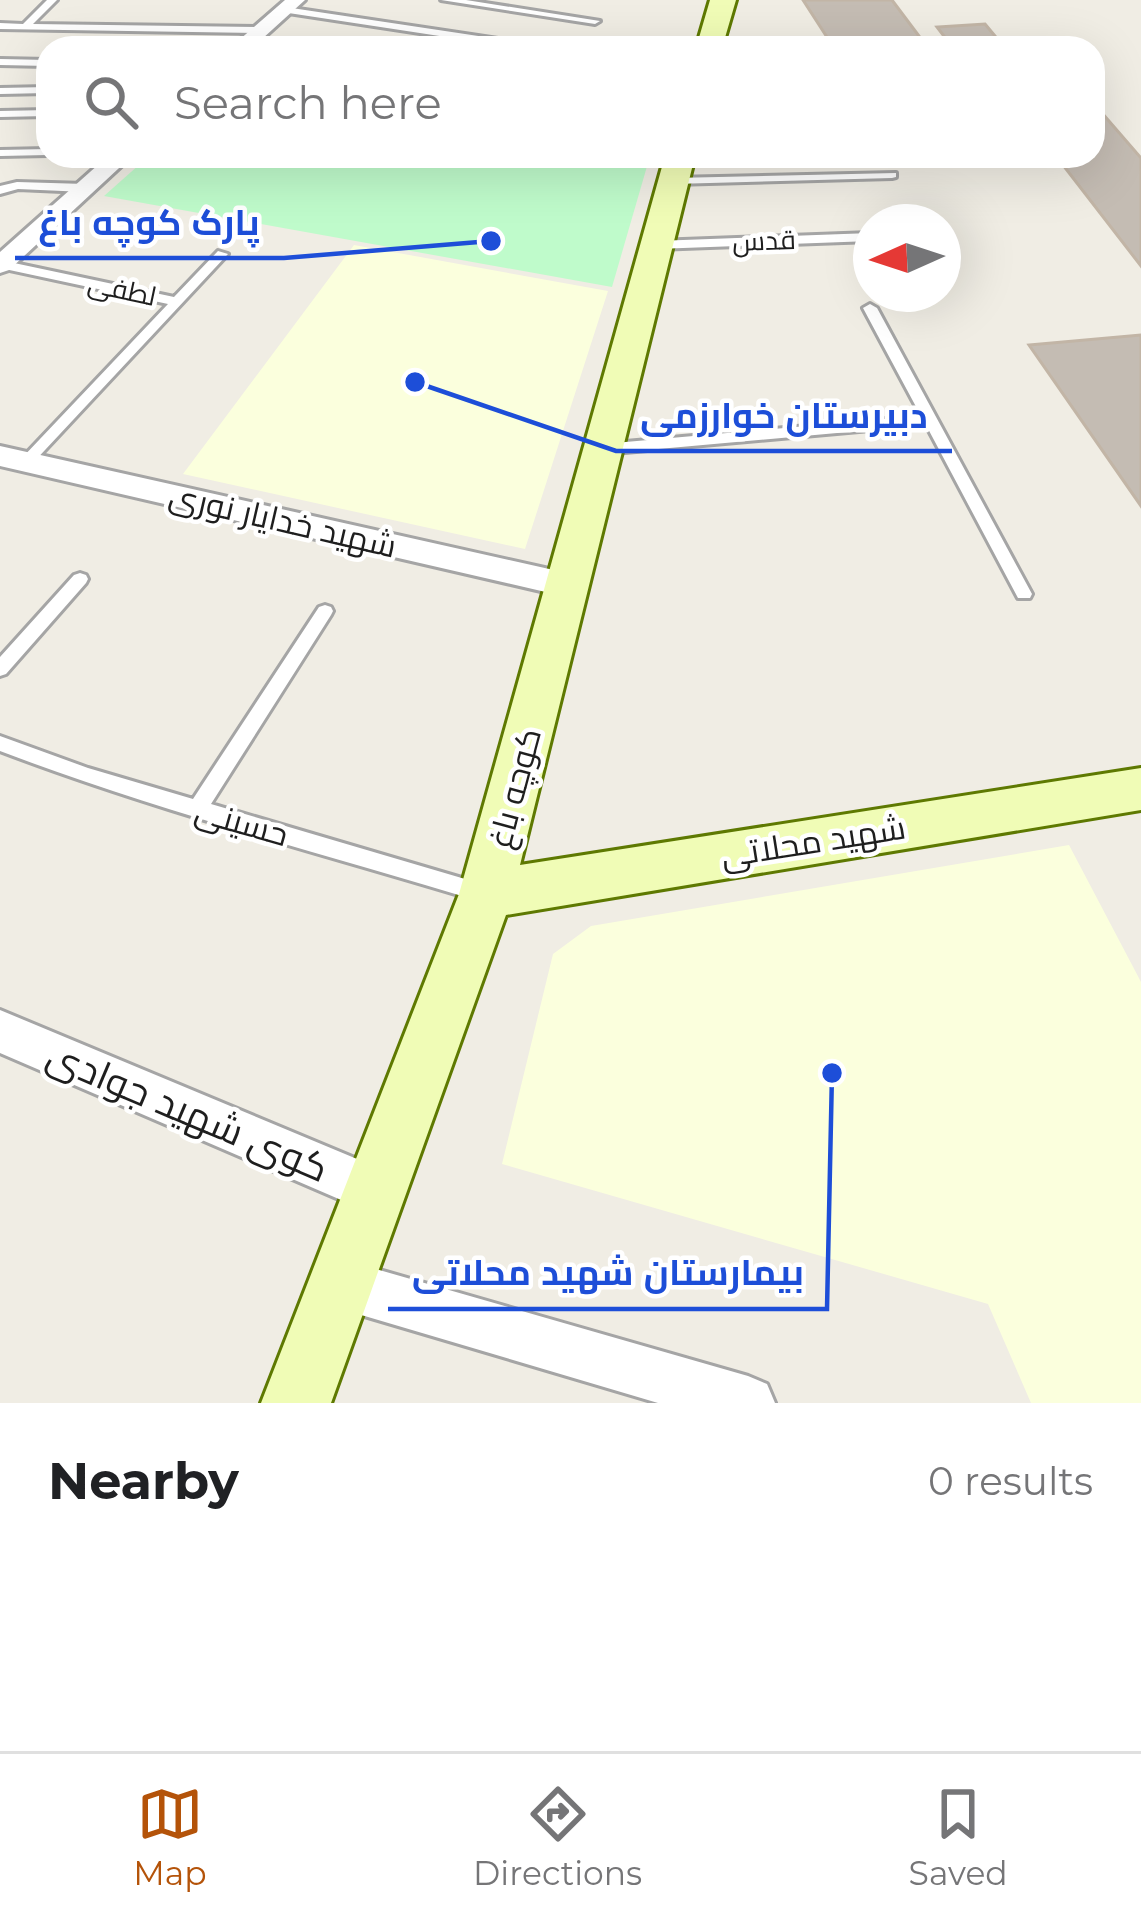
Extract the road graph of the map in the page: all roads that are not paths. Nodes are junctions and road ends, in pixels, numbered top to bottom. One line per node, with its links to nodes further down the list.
1 (52, 0): 7 (lane)
2 (446, 0): 5 (lane)
3 (723, 0): 11 (main road)
4 (291, 5): 9 (street); 10 (lane)
5 (595, 21)
6 (0, 26): 7 (lane)
7 (26, 27): 8 (lane)
8 (180, 36)
9 (254, 36)
10 (469, 36)
11 (713, 36)
12 (0, 62): 13 (lane)
13 (36, 63)
14 (36, 90): 15 (lane)
15 (0, 91)
16 (0, 113): 17 (lane)
17 (36, 113)
18 (36, 152): 19 (lane)
19 (0, 153)
20 (108, 168): 23 (street)
21 (676, 169): 22 (lane); 26 (main road, کوچه باغ)
22 (892, 175)
23 (86, 188): 24 (lane); 28 (street)
24 (0, 190)
25 (853, 238): 26 (lane, قدس)
26 (656, 245): 32 (main road, کوچه باغ)
27 (222, 254): 29 (lane)
28 (0, 264): 29 (lane, لطفی)
29 (173, 301): 33 (lane)
30 (872, 312): 31 (lane)
31 (927, 420): 32 (lane); 36 (lane)
32 (603, 449): 35 (main road, کوچه باغ)
33 (13, 459): 35 (street, شهید خدایار نوری)
34 (80, 579): 38 (lane)
35 (567, 585): 42 (main road, کوچه باغ)
36 (1024, 594)
37 (326, 611): 41 (lane)
38 (0, 669)
39 (0, 743): 41 (lane, حسینی)
40 (1141, 789): 42 (main road, شهید محلاتی)
41 (197, 809): 42 (lane, حسینی)
42 (486, 894): 44 (main road, کوچه باغ)
43 (0, 1031): 44 (street, کوی شهید جوادی)
44 (376, 1191): 45 (main road, کوچه باغ)
45 (341, 1283): 46 (main road, کوچه باغ); 47 (street)
46 (296, 1403)
47 (748, 1403)

